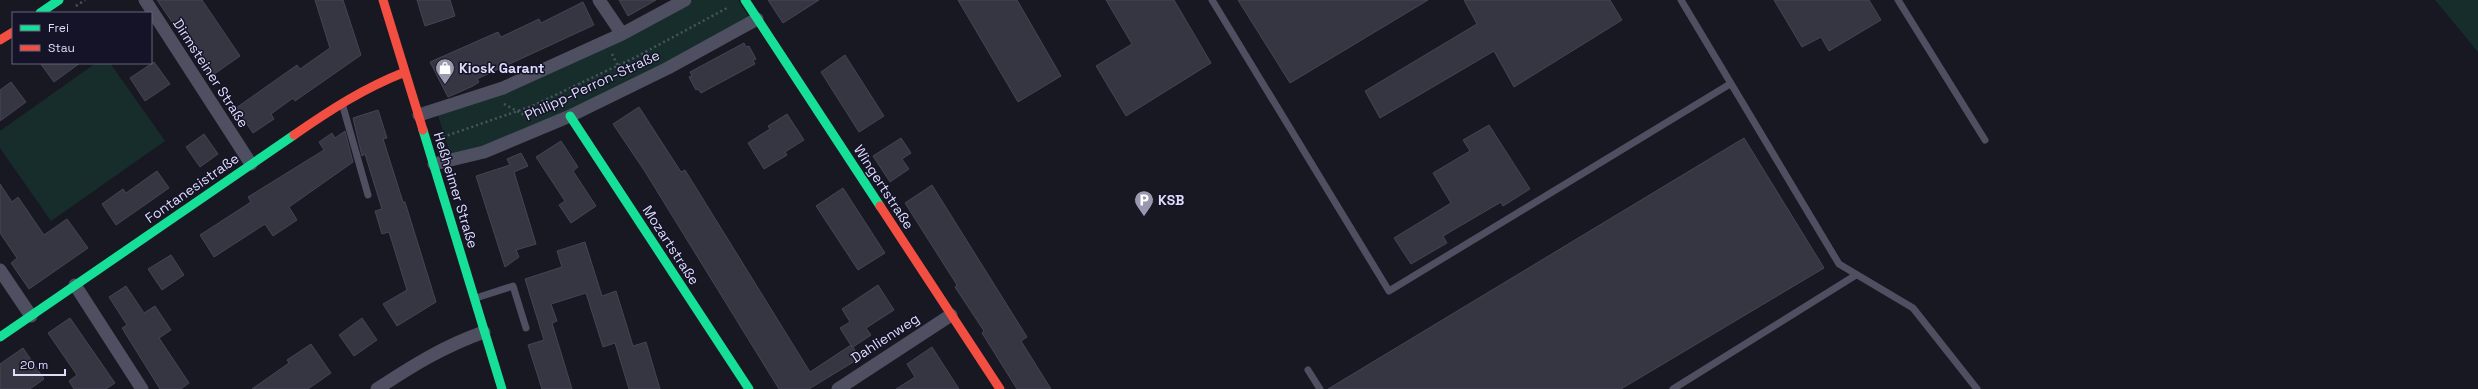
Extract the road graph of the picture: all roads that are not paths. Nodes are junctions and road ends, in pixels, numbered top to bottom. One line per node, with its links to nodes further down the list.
1 (59, 0): 10 (street)
2 (144, 0): 12 (street, Dirmsteiner Straße)
3 (383, 0): 17 (street, Heßheimer Straße)
4 (599, 0): 15 (street)
5 (685, 0): 15 (street)
6 (744, 0): 13 (street, Wingertstraße)
7 (1212, 0): 18 (lane)
8 (1681, 0): 18 (lane)
9 (1898, 0): 22 (lane)
10 (41, 12)
11 (152, 12): 23 (street, Dirmsteiner Straße)
12 (152, 12)
13 (757, 19): 21 (street, Philipp-Perron-Straße); 30 (street, Wingertstraße)
14 (12, 33): 16 (street)
15 (622, 34): 20 (street)
16 (0, 40)
17 (405, 72): 19 (street, Fontanesistraße); 20 (street, Heßheimer Straße)
18 (1730, 84): 27 (lane)
19 (342, 102): 23 (street, Fontanesistraße); 25 (lane)
20 (419, 115): 24 (street, Heßheimer Straße)
21 (570, 116): 24 (street, Philipp-Perron-Straße); 39 (street, Mozartstraße)
22 (1985, 140)
23 (251, 164): 28 (street, Fontanesistraße)
24 (434, 164): 29 (street, Heßheimer Straße)
25 (368, 195)
26 (0, 270): 31 (street)
27 (1856, 275): 43 (lane); 44 (lane)
28 (75, 285): 31 (street, Fontanesistraße); 36 (street)
29 (474, 299): 32 (lane); 33 (street, Heßheimer Straße)
30 (951, 315): 40 (street, Dahlienweg); 41 (street, Wingertstraße)
31 (30, 316): 34 (street, Fontanesistraße)
32 (526, 328)
33 (484, 332): 37 (street); 38 (street, Heßheimer Straße)
34 (0, 337)
35 (1308, 370): 42 (lane)
36 (142, 389)
37 (377, 389)
38 (502, 389)
39 (749, 389)
40 (838, 389)
41 (1000, 389)
42 (1320, 389)
43 (1673, 389)
44 (1977, 389)

